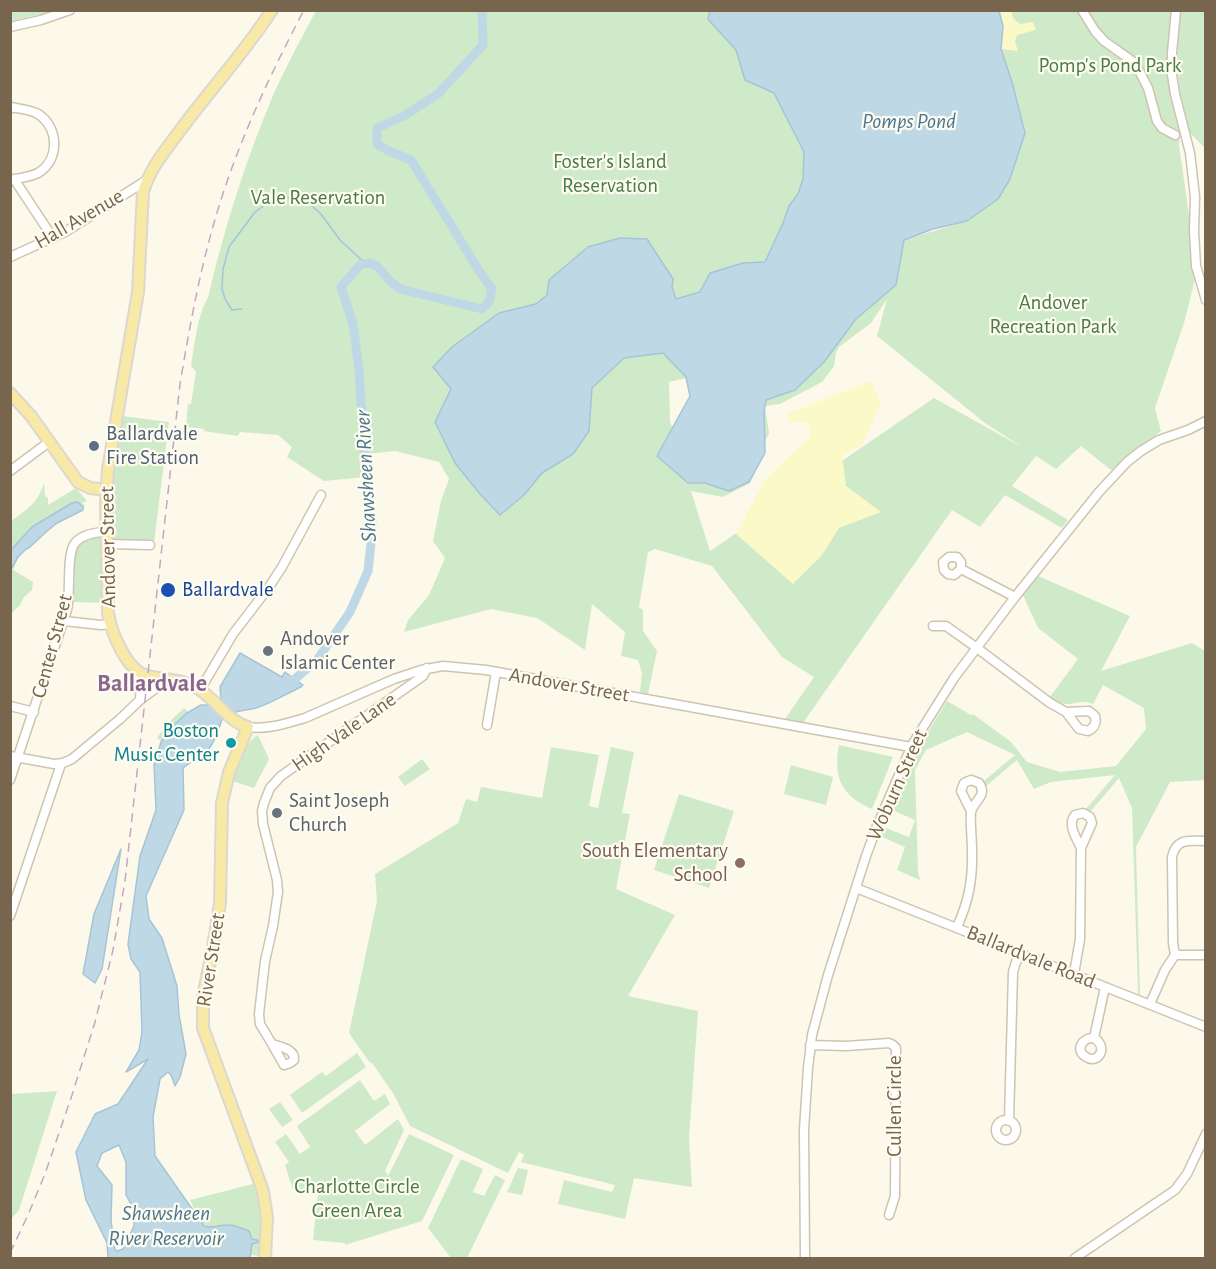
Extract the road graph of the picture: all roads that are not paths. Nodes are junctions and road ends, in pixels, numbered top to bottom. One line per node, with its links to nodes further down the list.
1 (70, 10): 5 (street)
2 (272, 10): 9 (main road, Andover Street)
3 (1082, 10): 7 (street)
4 (1176, 10): 12 (street)
5 (10, 27)
6 (10, 107): 8 (street)
7 (1175, 135)
8 (12, 180): 10 (street)
9 (147, 180): 10 (street, Hall Avenue); 17 (main road, Andover Street)
10 (53, 238): 11 (street, Hall Avenue)
11 (10, 257)
12 (1206, 300)
13 (10, 393): 15 (main road)
14 (1206, 420): 23 (street, Woburn Street)
15 (49, 442): 16 (street); 17 (main road)
16 (10, 471)
17 (106, 490): 19 (main road, Andover Street)
18 (321, 495): 32 (street)
19 (107, 531): 20 (main road, Andover Street); 24 (street, Center Street)
20 (107, 544): 21 (street); 25 (main road, Andover Street)
21 (150, 545)
22 (961, 569): 23 (street)
23 (1015, 597): 27 (street, Woburn Street)
24 (64, 621): 25 (street); 35 (street, Center Street)
25 (110, 624): 29 (main road, Andover Street)
26 (933, 626): 27 (street)
27 (977, 648): 36 (street); 39 (street, Woburn Street)
28 (427, 668): 30 (street, Andover Street); 38 (street, Andover Street); 57 (street, High Vale Lane)
29 (137, 671): 31 (main road); 33 (street)
30 (496, 672): 37 (street); 39 (street, Andover Street)
31 (168, 679): 32 (main road); 33 (street)
32 (200, 690): 38 (main road)
33 (140, 700): 41 (street)
34 (10, 706): 35 (street)
35 (34, 712): 40 (street, Center Street)
36 (1066, 712)
37 (487, 725)
38 (248, 727): 63 (main road, River Street)
39 (911, 747): 46 (street, Woburn Street)
40 (14, 757): 41 (street); 42 (street, Center Street)
41 (61, 764): 47 (street)
42 (10, 780)
43 (971, 811): 48 (street)
44 (1206, 841): 50 (street)
45 (1081, 848): 52 (street)
46 (856, 888): 48 (street, Ballardvale Road); 58 (street, Woburn Street)
47 (10, 916)
48 (957, 927): 49 (street, Ballardvale Road)
49 (1021, 953): 52 (street, Ballardvale Road); 59 (street)
50 (1175, 955): 51 (street); 54 (street)
51 (1206, 955)
52 (1074, 974): 53 (street, Ballardvale Road)
53 (1105, 987): 54 (street, Ballardvale Road); 56 (street)
54 (1149, 1005): 55 (street, Ballardvale Road)
55 (1206, 1027)
56 (1094, 1038)
57 (272, 1044): 57 (street, High Vale Lane)
58 (810, 1045): 61 (street, Cullen Circle); 64 (street, Woburn Street)
59 (1008, 1121)
60 (1206, 1134): 62 (street)
61 (889, 1215)
62 (1078, 1257)
63 (265, 1258)
64 (805, 1258)

